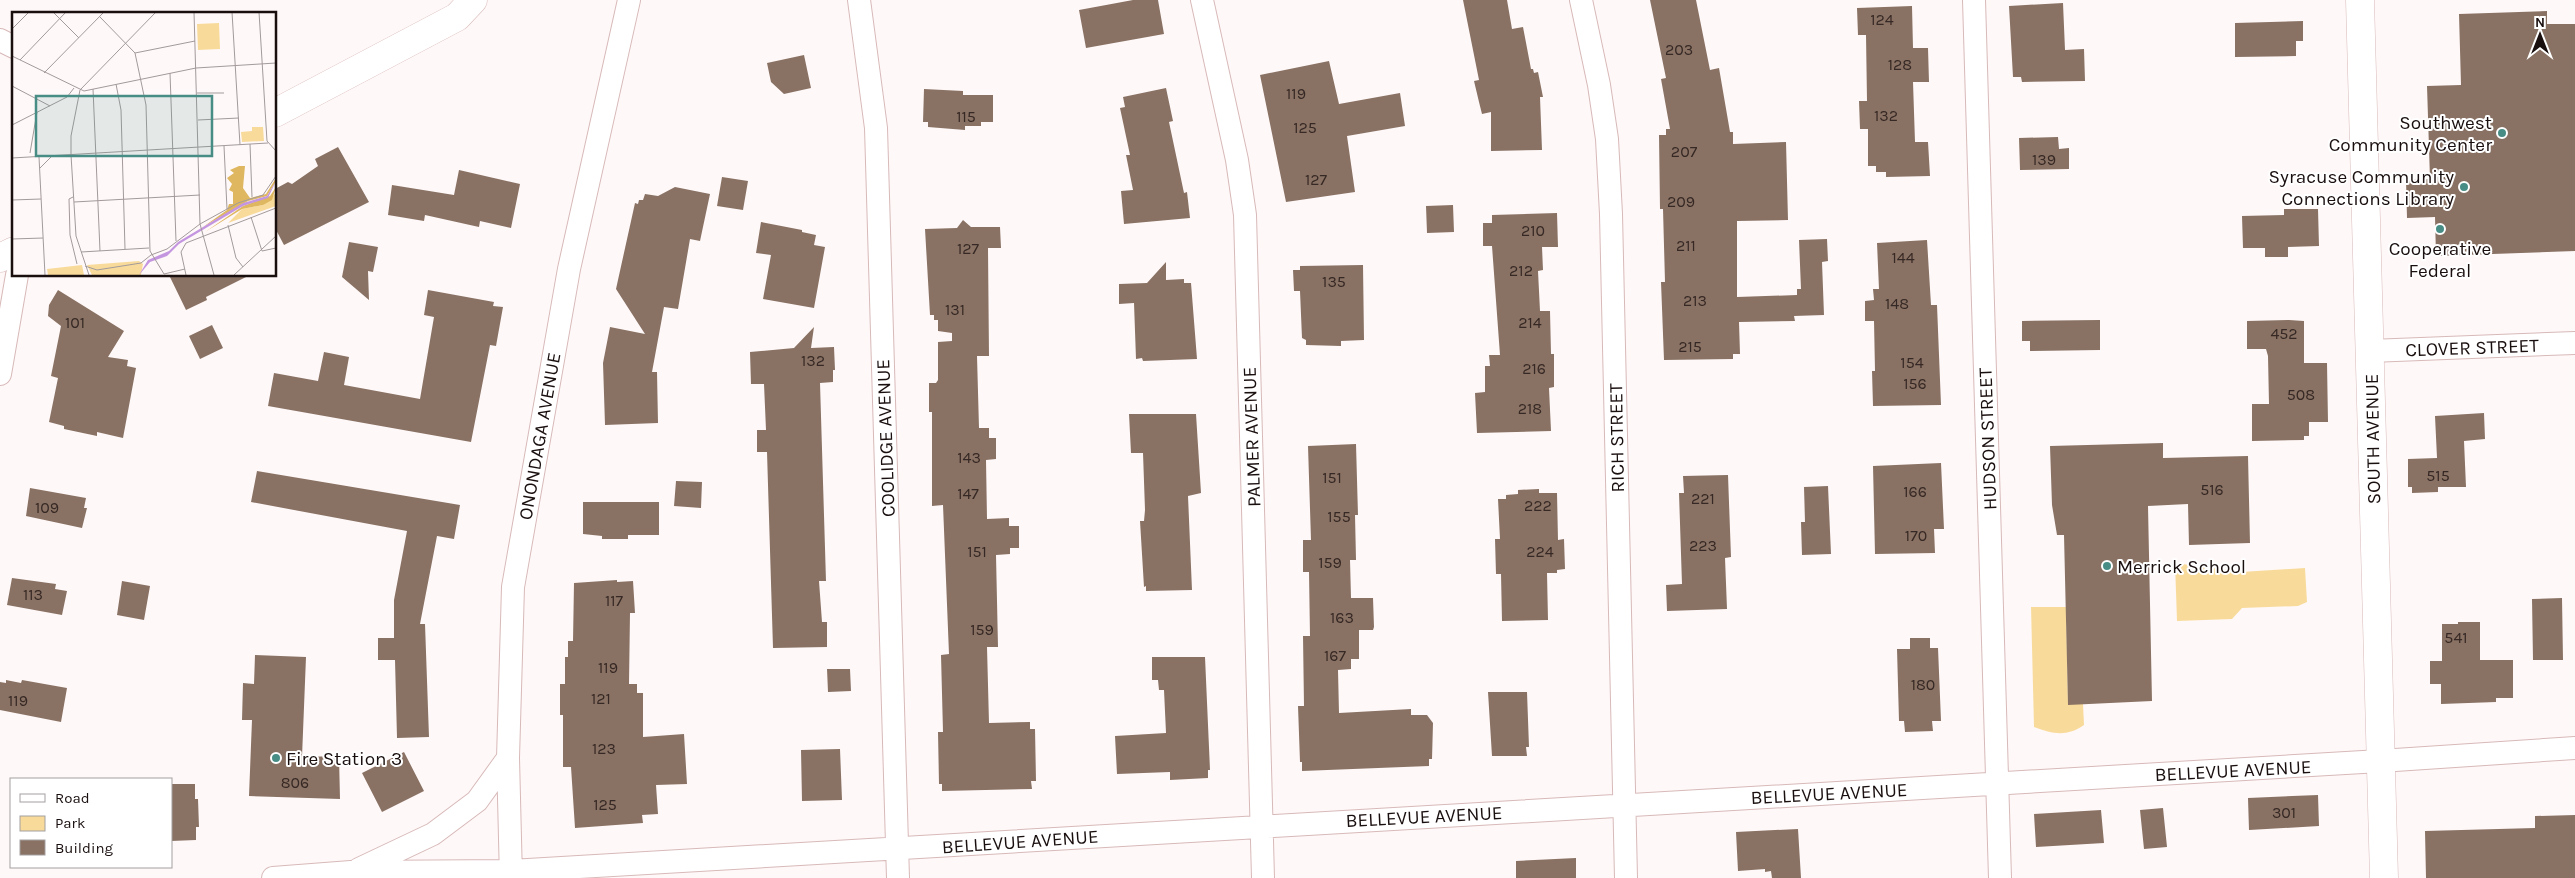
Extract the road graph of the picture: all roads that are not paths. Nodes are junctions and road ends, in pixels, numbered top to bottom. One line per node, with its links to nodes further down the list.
1 (473, 0): 10 (main road)
2 (629, 0): 18 (street, ONONDAGA AVENUE)
3 (859, 0): 23 (street, COOLIDGE AVENUE)
4 (1202, 0): 22 (street, PALMER AVENUE)
5 (1582, 0): 21 (street, RICH STREET)
6 (1974, 0): 20 (street, HUDSON STREET)
7 (2360, 0): 15 (main road, SOUTH AVENUE)
8 (0, 40): 9 (street)
9 (12, 46)
10 (276, 112)
11 (12, 252): 12 (main road)
12 (0, 258)
13 (17, 276): 16 (street)
14 (2575, 343): 15 (street, CLOVER STREET)
15 (2370, 351): 19 (main road, SOUTH AVENUE)
16 (0, 374)
17 (2575, 748): 19 (street, BELLEVUE AVENUE)
18 (508, 758): 24 (street); 25 (street, ONONDAGA AVENUE)
19 (2380, 761): 20 (street, BELLEVUE AVENUE); 31 (main road, SOUTH AVENUE)
20 (1997, 783): 21 (street, BELLEVUE AVENUE); 30 (street, HUDSON STREET)
21 (1624, 804): 22 (street, BELLEVUE AVENUE); 29 (street, RICH STREET)
22 (1261, 826): 23 (street, BELLEVUE AVENUE); 28 (street, PALMER AVENUE)
23 (898, 848): 25 (street, BELLEVUE AVENUE); 27 (street, COOLIDGE AVENUE)
24 (351, 872): 25 (street, BELLEVUE AVENUE); 26 (street, BELLEVUE AVENUE)
25 (511, 874)
26 (273, 878)
27 (898, 878)
28 (1263, 878)
29 (1626, 878)
30 (2000, 878)
31 (2384, 878)

